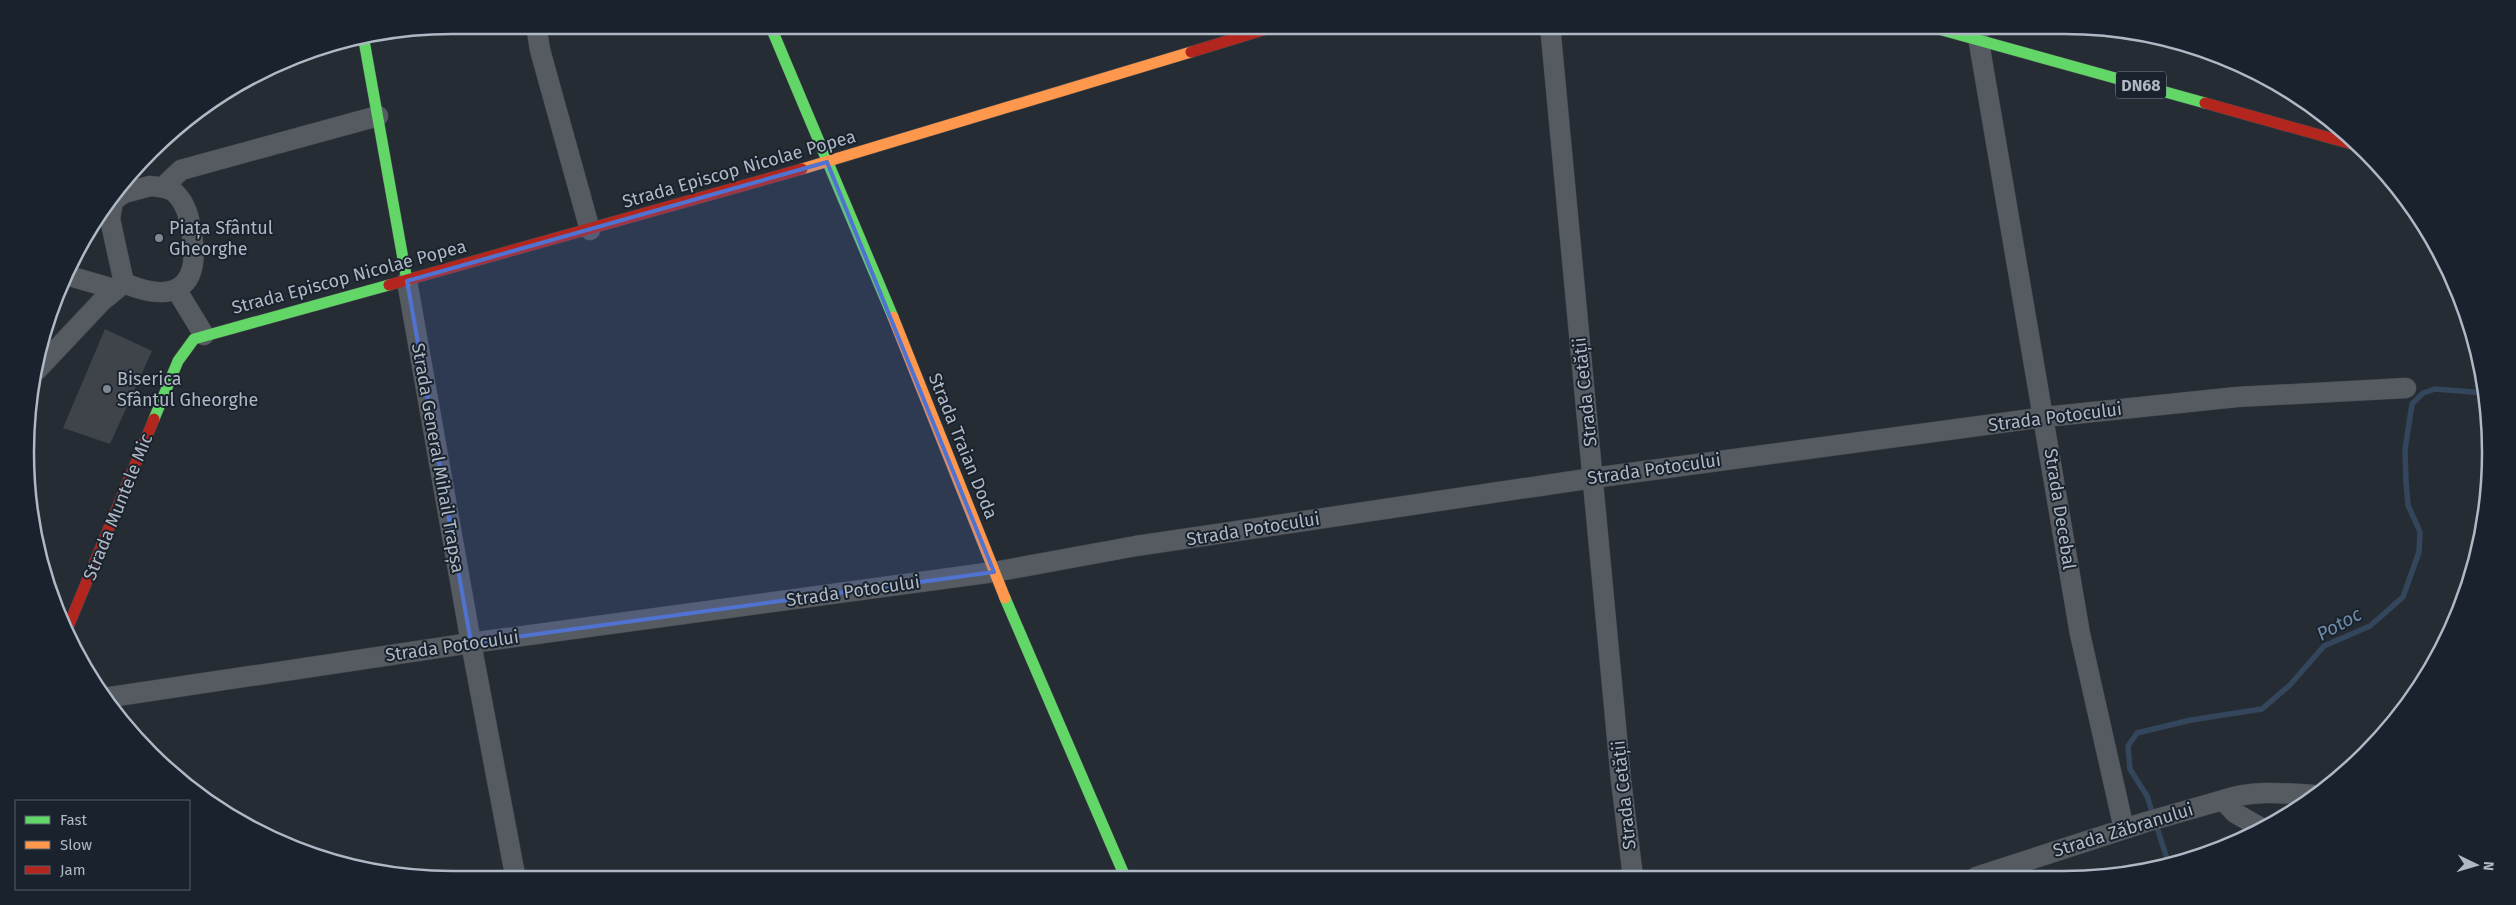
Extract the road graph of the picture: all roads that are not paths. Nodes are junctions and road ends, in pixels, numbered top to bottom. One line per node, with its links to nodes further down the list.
1 (537, 34): 14 (street)
2 (774, 34): 10 (main road, Strada Traian Doda)
3 (1249, 34): 10 (main road, Strada Episcop Nicolae Popea)
4 (1551, 34): 23 (street, Strada Cetății)
5 (1978, 34): 22 (street, Strada Decebal)
6 (1985, 34): 9 (main road, DN68)
7 (365, 43): 8 (main road, Strada General Mihail Trapșa)
8 (378, 116): 11 (street); 16 (main road, Strada General Mihail Trapșa)
9 (2344, 141)
10 (827, 162): 14 (main road, Strada Episcop Nicolae Popea); 24 (main road, Strada Traian Doda)
11 (164, 187): 12 (street); 18 (street)
12 (124, 193)
13 (111, 211): 17 (street)
14 (590, 230): 16 (main road, Strada Episcop Nicolae Popea)
15 (73, 276): 17 (street)
16 (407, 281): 19 (main road, Strada Episcop Nicolae Popea); 26 (street, Strada General Mihail Trapșa)
17 (119, 286): 18 (street); 20 (street)
18 (176, 288): 19 (street)
19 (204, 335): 25 (main road, Strada Muntele Mic)
20 (44, 363)
21 (2406, 388): 22 (street, Strada Potocului)
22 (2045, 417): 23 (street, Strada Potocului); 31 (street, Strada Decebal)
23 (1594, 478): 24 (street, Strada Potocului); 34 (street, Strada Cetății)
24 (994, 572): 26 (street, Strada Potocului); 33 (main road, Strada Traian Doda)
25 (70, 622)
26 (471, 643): 27 (street, Strada Potocului); 32 (street, Strada General Mihail Trapșa)
27 (113, 697)
28 (2305, 794): 29 (street, Strada Zăbranului)
29 (2223, 800): 30 (street); 31 (street, Strada Zăbranului)
30 (2255, 825)
31 (2124, 829): 35 (street, Strada Zăbranului)
32 (514, 871)
33 (1123, 871)
34 (1632, 871)
35 (1994, 871)

